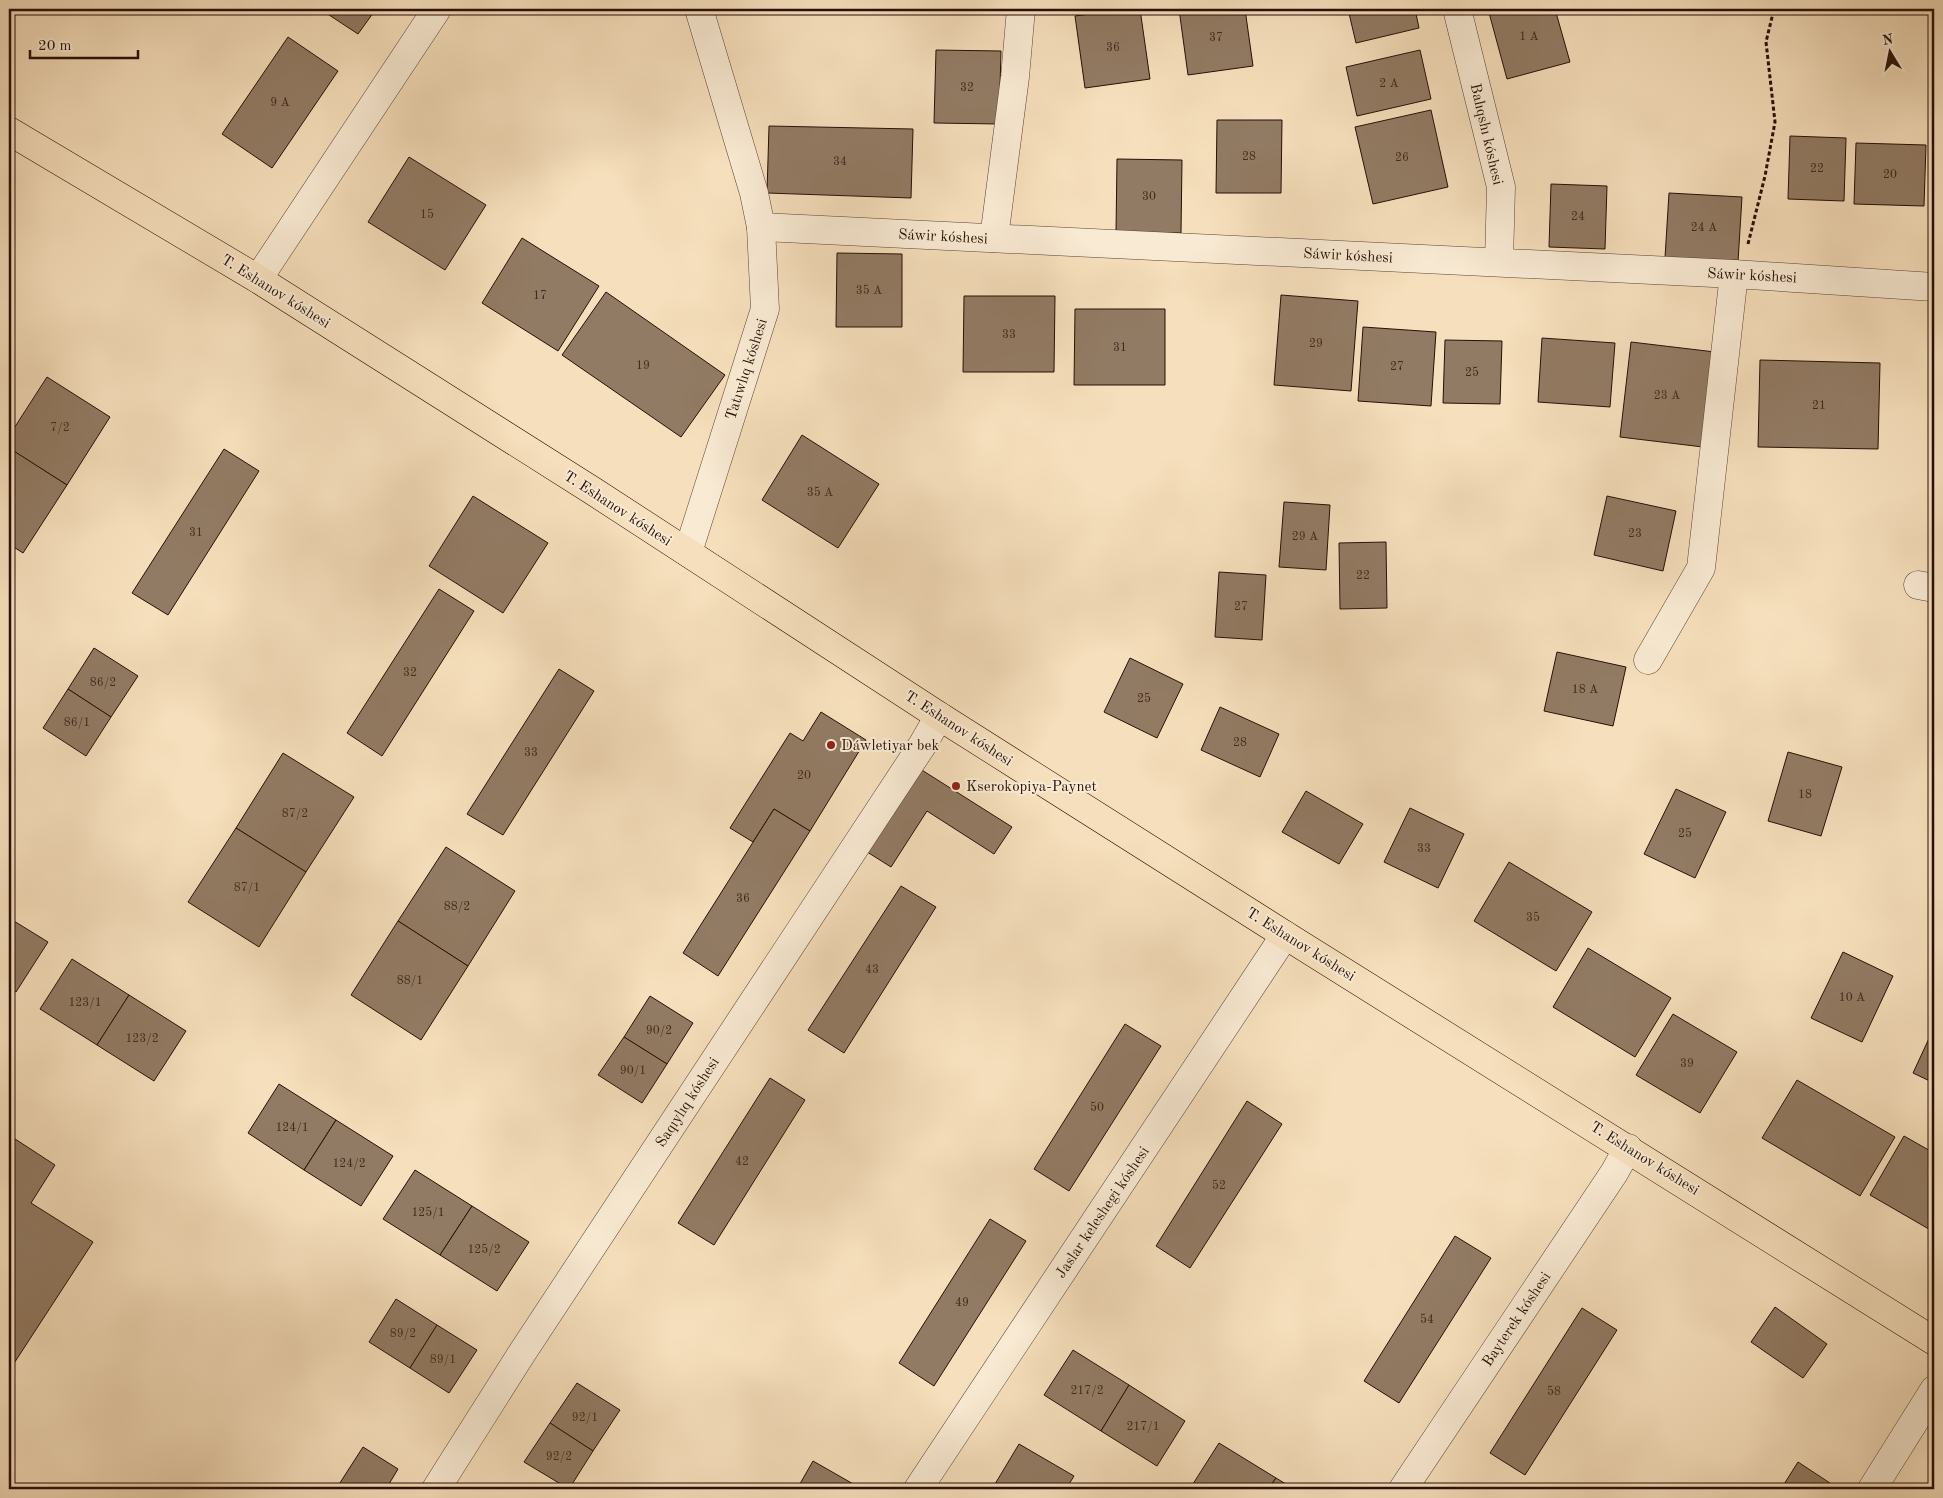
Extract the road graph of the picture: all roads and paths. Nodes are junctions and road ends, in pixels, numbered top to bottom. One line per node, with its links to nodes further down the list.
1 (437, 9): 11 (street)
2 (699, 9): 7 (street, Tatıwlıq kóshesi)
3 (1021, 9): 8 (street)
4 (1457, 9): 9 (street, Balıqshı kóshesi)
5 (1774, 9): 10 (path)
6 (9, 130): 11 (main road, T. Eshanov kóshesi)
7 (761, 227): 8 (street, Sáwir kóshesi); 13 (street, Tatıwlıq kóshesi)
8 (994, 238): 9 (street, Sáwir kóshesi)
9 (1499, 262): 10 (street, Sáwir kóshesi)
10 (1734, 274): 12 (street, Sáwir kóshesi); 14 (street)
11 (258, 279): 13 (main road, T. Eshanov kóshesi)
12 (1934, 287)
13 (688, 552): 15 (main road, T. Eshanov kóshesi)
14 (1648, 660)
15 (940, 716): 16 (main road, T. Eshanov kóshesi); 20 (street, Saqıylıq kóshesi)
16 (1285, 935): 17 (main road, T. Eshanov kóshesi); 21 (street, Jaslar keleshegi kóshesi)
17 (1628, 1148): 18 (main road, T. Eshanov kóshesi); 22 (street, Bayterek kóshesi)
18 (1934, 1341)
19 (1934, 1390): 23 (street)
20 (436, 1489)
21 (918, 1489)
22 (1403, 1489)
23 (1872, 1489)

